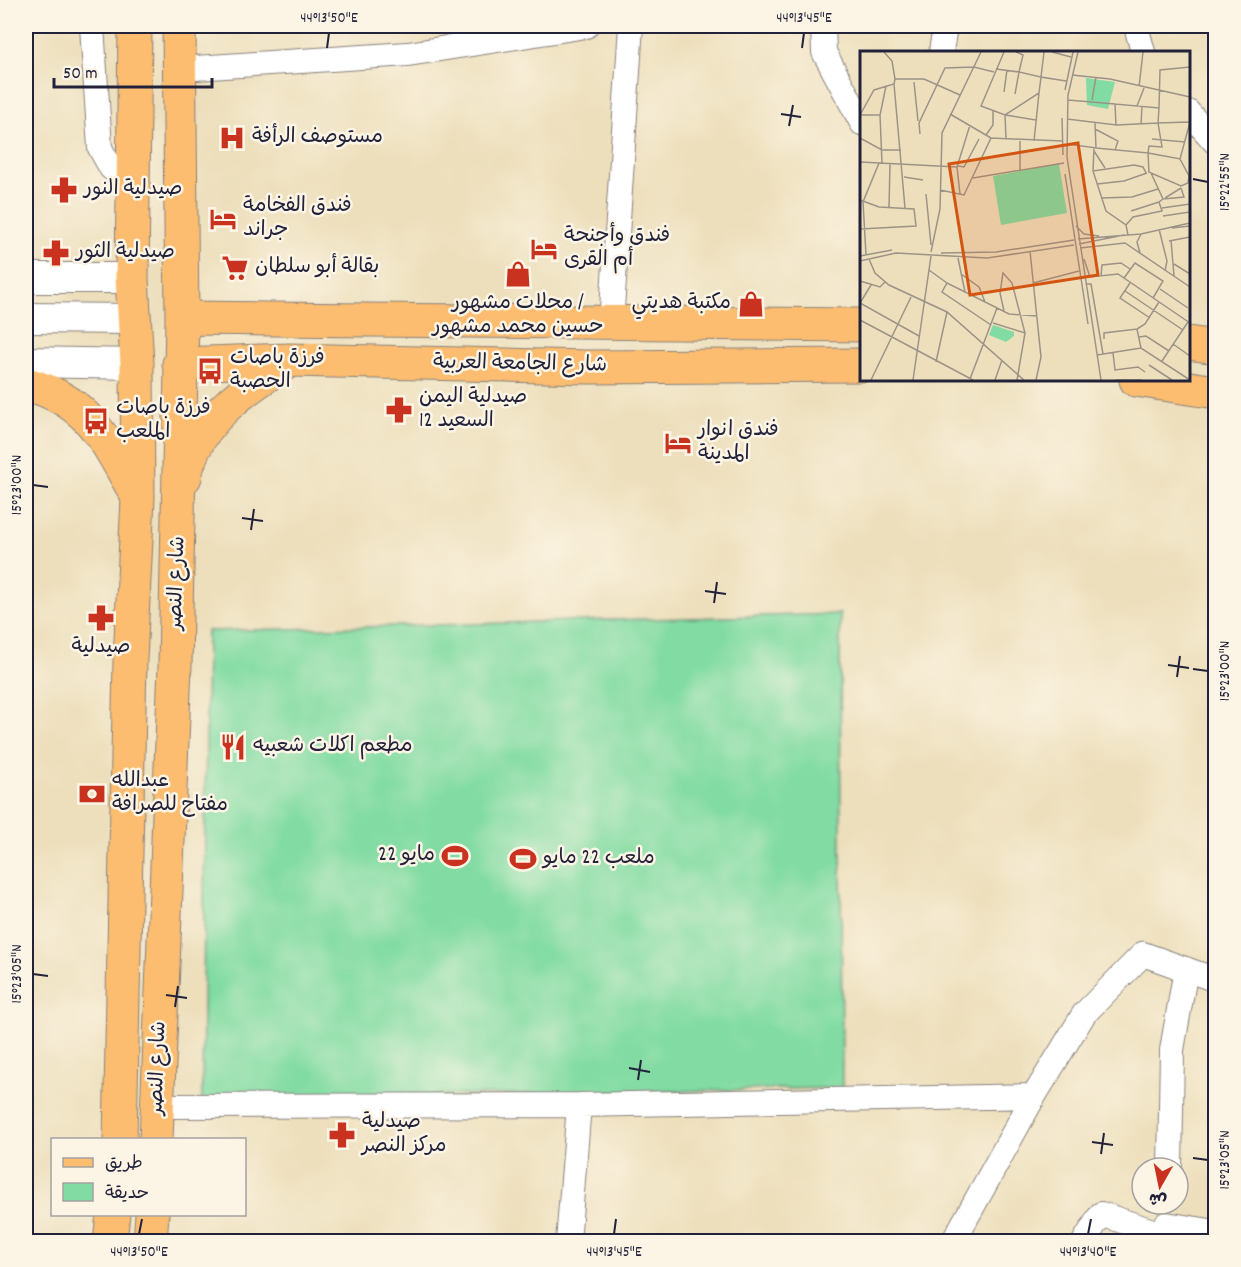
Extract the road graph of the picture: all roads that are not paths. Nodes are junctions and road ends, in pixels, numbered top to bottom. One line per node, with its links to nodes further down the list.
1 (92, 26): 15 (street)
2 (135, 26): 15 (main road, شارع النصر)
3 (179, 26): 11 (main road, شارع النصر)
4 (586, 26): 11 (street)
5 (631, 26): 21 (street)
6 (823, 26): 13 (street)
7 (945, 26): 9 (street)
8 (1136, 26): 10 (street)
9 (941, 51)
10 (1143, 51)
11 (180, 69): 18 (main road, شارع النصر)
12 (1190, 114): 14 (street)
13 (860, 121)
14 (1215, 143)
15 (135, 183): 17 (main road, شارع النصر)
16 (26, 278): 17 (street)
17 (132, 278): 20 (main road, شارع النصر)
18 (182, 303): 21 (main road, شارع الجامعة العربية); 28 (main road, شارع النصر)
19 (26, 318): 20 (street)
20 (134, 319): 27 (main road, شارع النصر)
21 (611, 324): 22 (main road, شارع الجامعة العربية)
22 (860, 326)
23 (1190, 342): 24 (main road)
24 (1215, 347)
25 (290, 360): 28 (main road, شارع الجامعة العربية); 29 (main road, شارع الجامعة العربية); 34 (main road)
26 (26, 362): 27 (street)
27 (136, 364): 33 (main road, شارع النصر)
28 (180, 364): 34 (main road, شارع النصر)
29 (860, 365)
30 (1143, 381): 32 (main road)
31 (26, 384): 33 (main road)
32 (1215, 392)
33 (138, 498): 36 (main road, شارع النصر)
34 (180, 512): 35 (main road, شارع النصر)
35 (176, 629): 36 (main road); 38 (main road, شارع النصر)
36 (131, 631): 37 (main road, شارع النصر)
37 (129, 687): 38 (main road); 44 (main road, شارع النصر)
38 (174, 688): 43 (main road, شارع النصر)
39 (1186, 969): 40 (street); 41 (street); 46 (street)
40 (1215, 980)
41 (1034, 1096): 42 (street); 54 (street)
42 (579, 1105): 43 (street); 53 (street)
43 (157, 1106): 45 (main road, شارع النصر)
44 (120, 1138)
45 (156, 1138)
46 (1170, 1156)
47 (113, 1216): 51 (main road)
48 (152, 1216): 52 (main road)
49 (1164, 1226): 50 (street); 55 (street)
50 (1215, 1232)
51 (110, 1242)
52 (150, 1242)
53 (568, 1242)
54 (953, 1242)
55 (1083, 1242)

